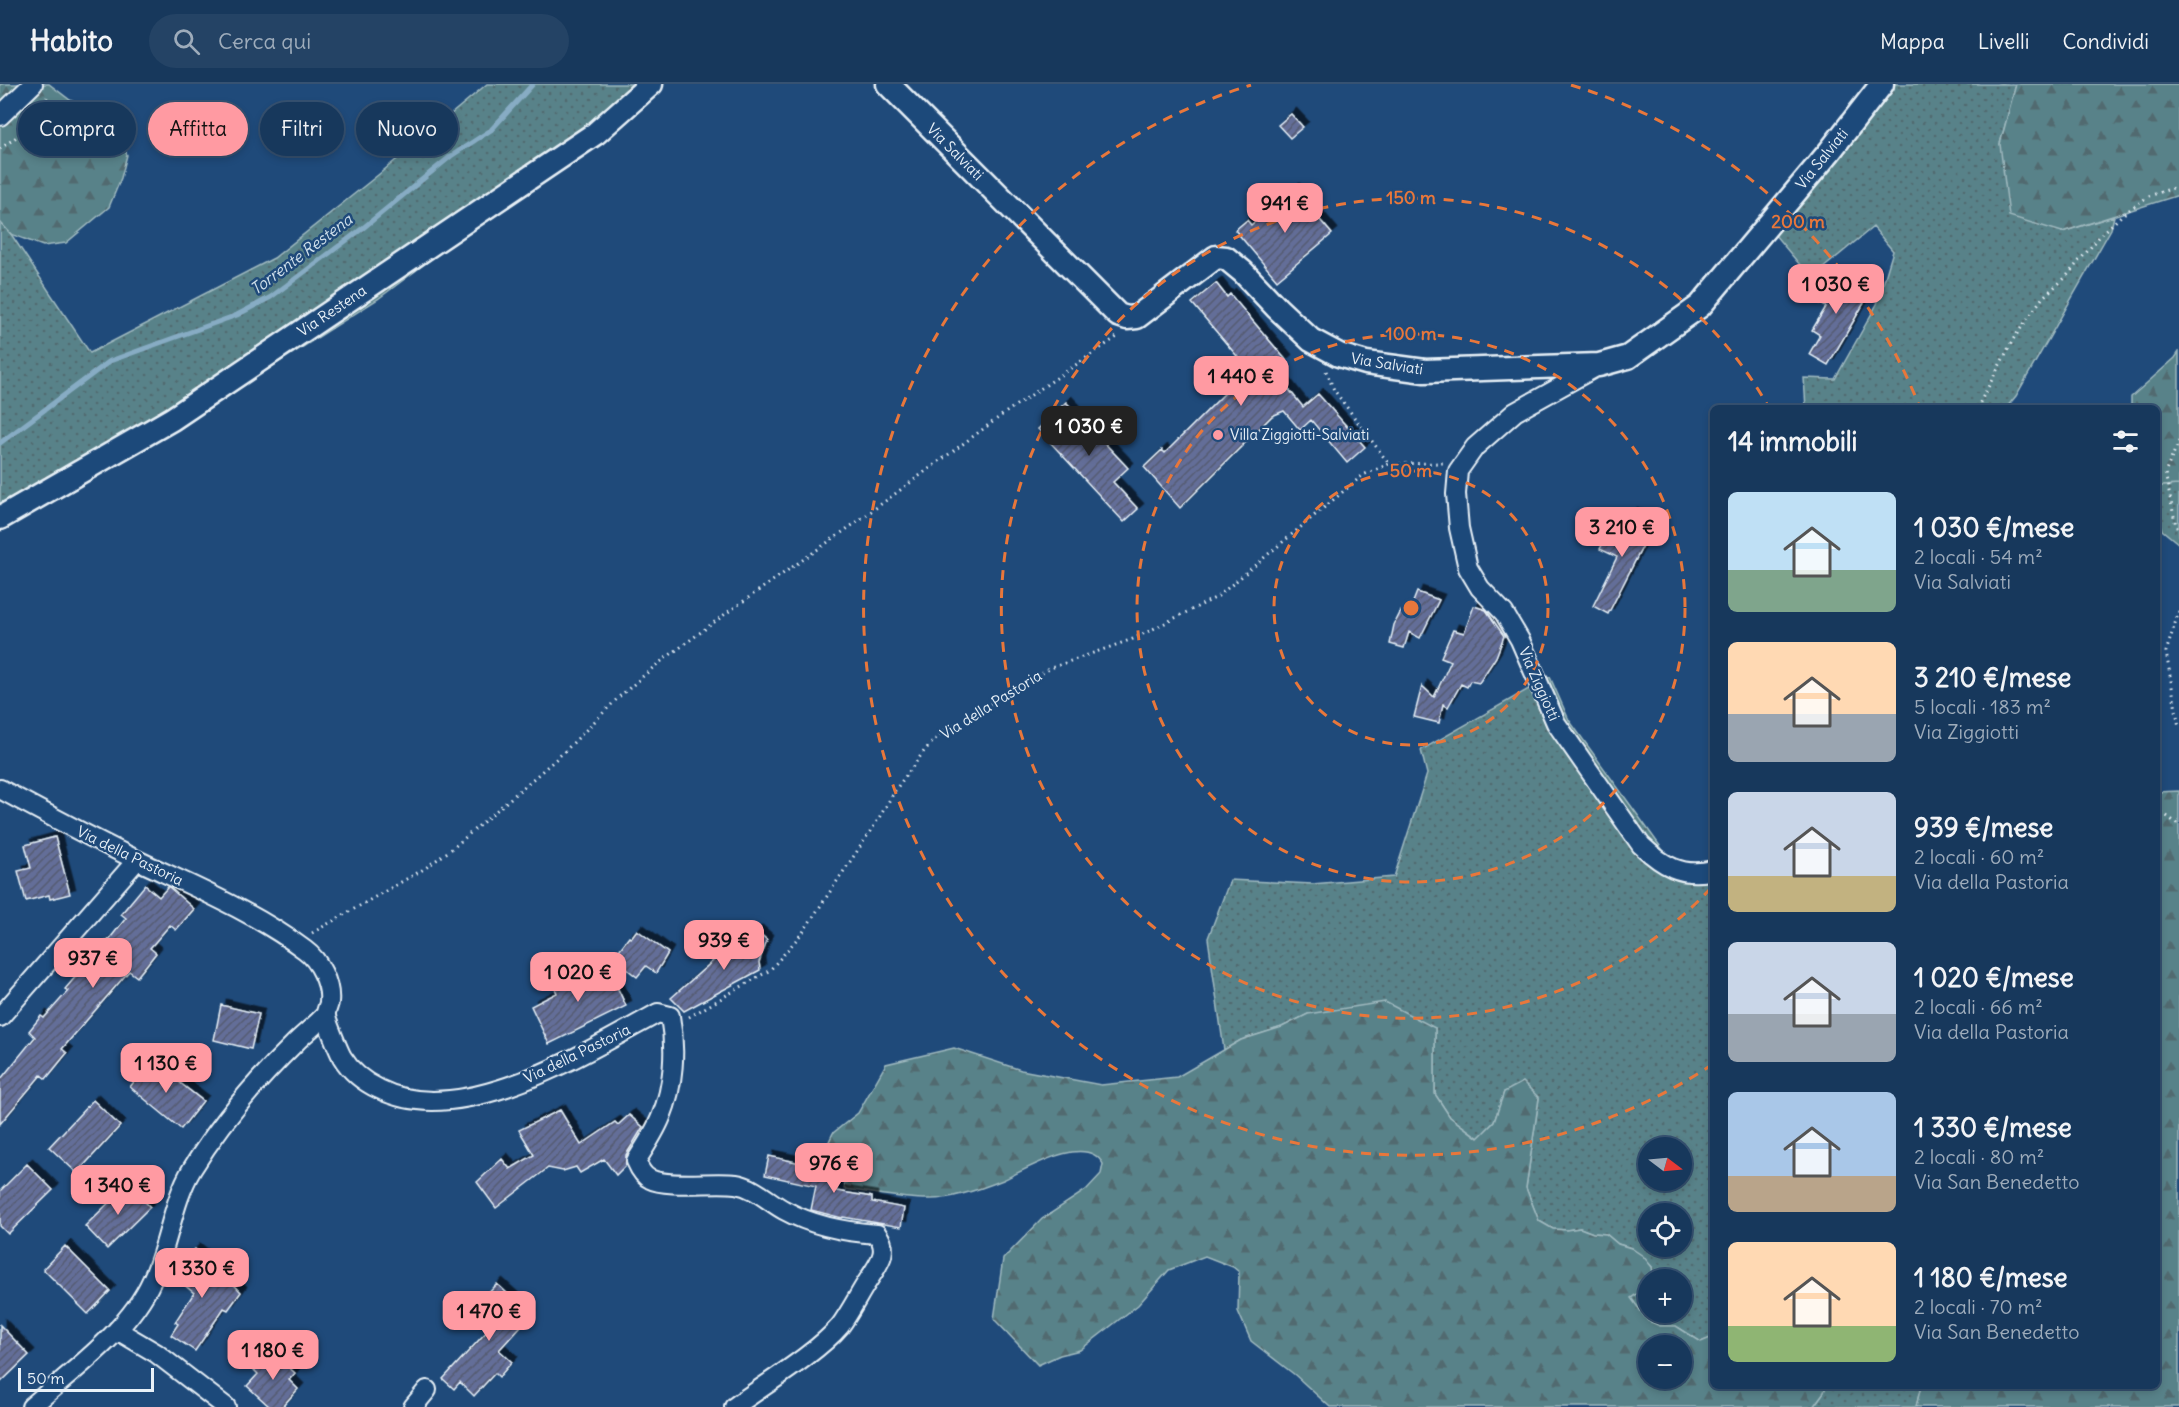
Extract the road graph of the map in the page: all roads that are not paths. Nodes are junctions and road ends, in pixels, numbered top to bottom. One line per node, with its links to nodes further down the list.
1 (651, 84): 7 (street, Via Restena)
2 (888, 84): 6 (street, Via Salviati)
3 (1882, 84): 6 (street, Via Salviati)
4 (41, 89): 5 (street)
5 (0, 116)
6 (1599, 365): 10 (street, Via Ziggiotti)
7 (0, 518)
8 (0, 789): 9 (street, Via della Pastoria)
9 (137, 860): 11 (street, Via della Pastoria); 12 (street)
10 (1710, 870)
11 (326, 1014): 13 (street); 18 (street, Via della Pastoria)
12 (0, 1017)
13 (117, 1329): 15 (street); 16 (street)
14 (427, 1390): 17 (street)
15 (31, 1407)
16 (226, 1407)
17 (413, 1407)
18 (734, 1407)

